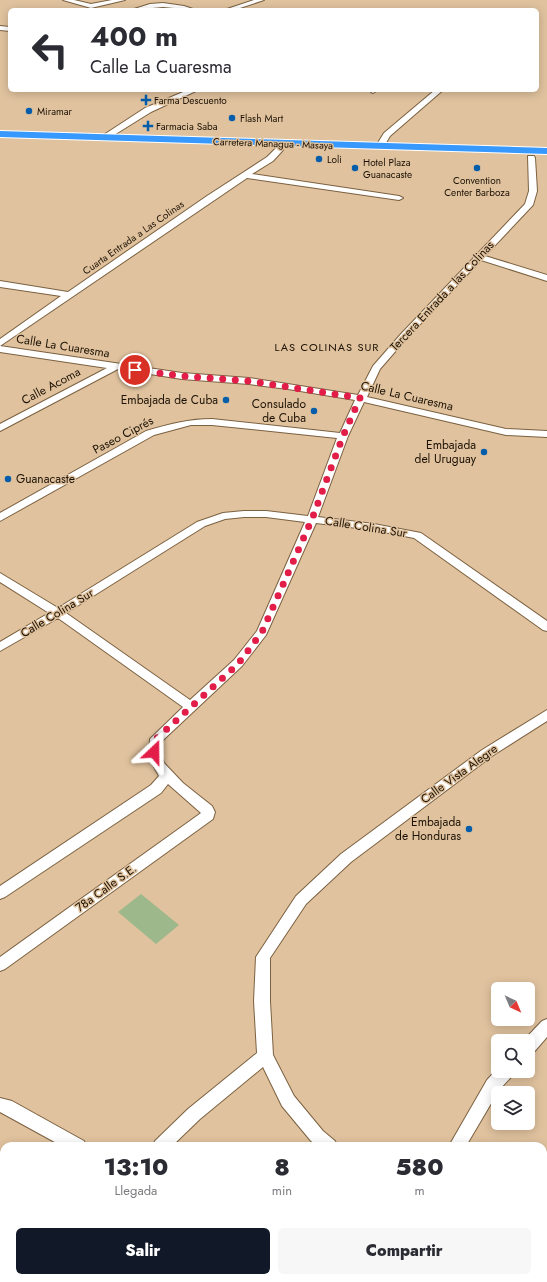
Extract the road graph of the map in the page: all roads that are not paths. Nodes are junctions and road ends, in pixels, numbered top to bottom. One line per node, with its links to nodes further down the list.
1 (66, 0): 2 (street)
2 (122, 0)
3 (261, 0): 6 (street)
4 (142, 8): 5 (street)
5 (184, 8)
6 (234, 8)
7 (189, 92): 9 (street)
8 (437, 92): 15 (street)
9 (118, 127): 11 (street); 13 (highway)
10 (0, 134): 11 (highway)
11 (103, 138): 13 (highway); 14 (highway)
12 (0, 141): 14 (highway, Carretera Managua - Masaya)
13 (152, 142): 14 (highway, Carretera Managua - Masaya); 15 (highway, Carretera Managua - Masaya); 16 (highway, Carretera Managua - Masaya)
14 (52, 143)
15 (380, 146): 17 (highway, Carretera Managua - Masaya)
16 (279, 150): 18 (highway, Carretera Managua - Masaya); 20 (street, Cuarta Entrada a Las Colinas)
17 (547, 151)
18 (531, 158): 19 (highway, Carretera Managua - Masaya); 22 (street, Tercera Entrada a las Colinas)
19 (547, 158)
20 (244, 175): 21 (street); 25 (street, Cuarta Entrada a Las Colinas)
21 (399, 198)
22 (479, 257): 23 (street); 29 (street, Tercera Entrada a las Colinas)
23 (547, 278)
24 (0, 284): 25 (street)
25 (68, 296): 26 (street, Cuarta Entrada a Las Colinas)
26 (0, 343)
27 (0, 349): 28 (street, Calle La Cuaresma)
28 (115, 367): 29 (street, Calle La Cuaresma); 30 (street, Calle Acoma)
29 (360, 398): 31 (street, Calle La Cuaresma); 32 (street, Tercera Entrada a las Colinas)
30 (0, 428)
31 (547, 434)
32 (343, 436): 33 (street, Paseo Ciprés); 34 (street, Tercera Entrada a las Colinas)
33 (0, 518)
34 (312, 519): 36 (street, Calle Colina Sur); 37 (street, Calle Colina Sur); 39 (street, Tercera Entrada a las Colinas)
35 (0, 577): 36 (street)
36 (58, 613): 38 (street, Calle Colina Sur); 39 (street)
37 (547, 627)
38 (0, 647)
39 (190, 706): 41 (street, Tercera Entrada a las Colinas)
40 (547, 715): 47 (street, Calle Vista Alegre)
41 (167, 776): 42 (street, Tercera Entrada a las Colinas); 43 (street)
42 (207, 810): 44 (street, 78a Calle S.E.)
43 (0, 893)
44 (0, 965)
45 (547, 1026): 46 (street)
46 (535, 1039)
47 (265, 1056): 51 (street); 52 (street)
48 (499, 1078): 53 (street)
49 (0, 1105): 50 (street)
50 (67, 1142)
51 (165, 1142)
52 (324, 1142)
53 (459, 1142)

